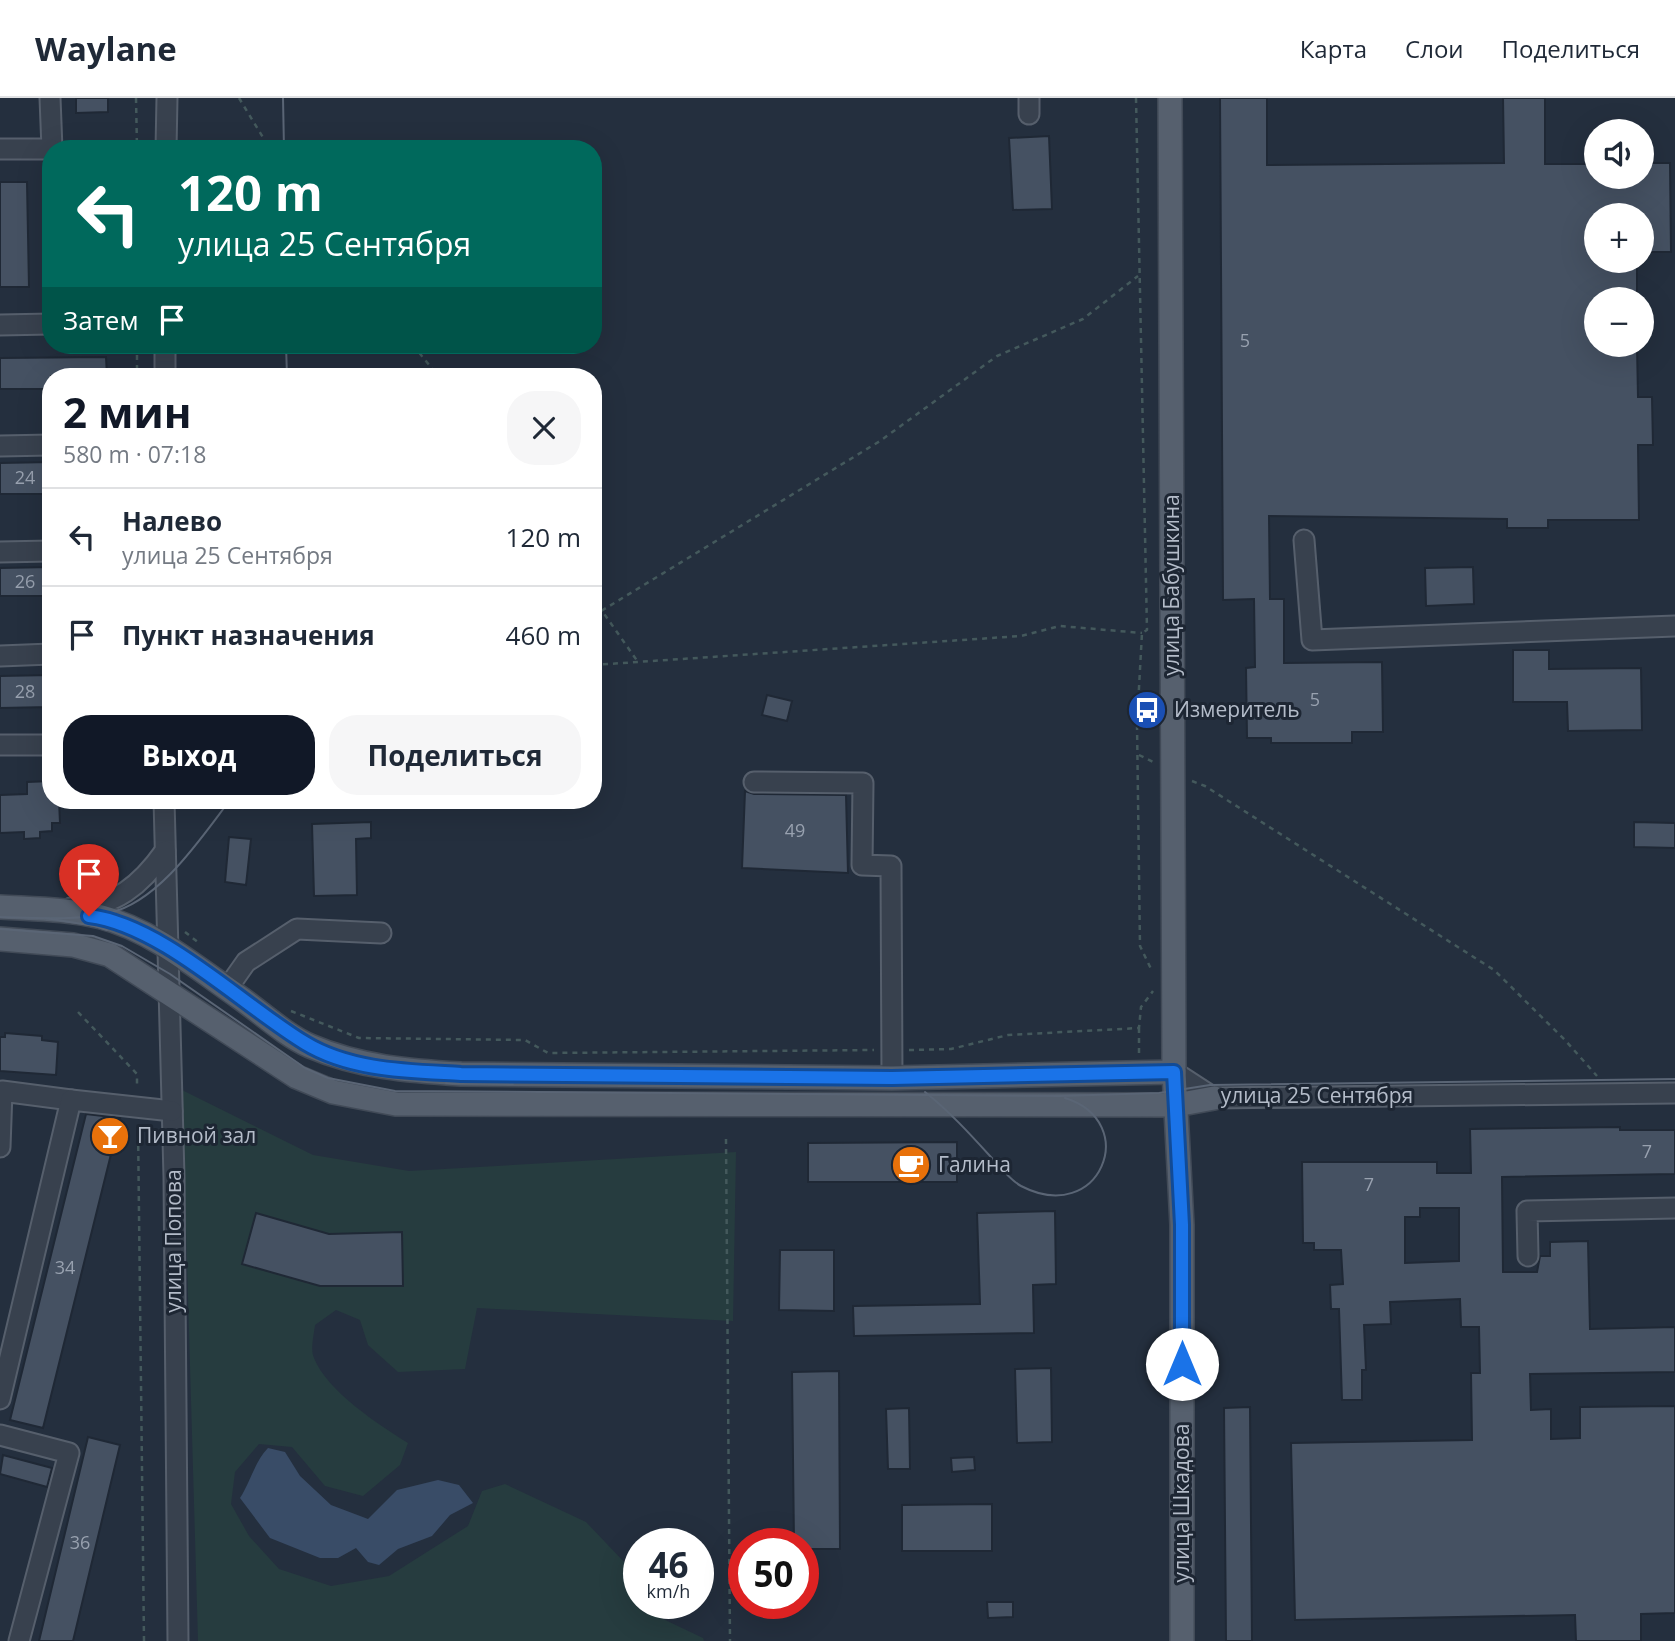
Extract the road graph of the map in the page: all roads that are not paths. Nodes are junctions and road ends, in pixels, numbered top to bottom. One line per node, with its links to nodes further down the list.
1 (50, 98): 4 (street)
2 (167, 98): 5 (street)
3 (1170, 98): 30 (main road, улица Бабушкина)
4 (51, 140)
5 (166, 140)
6 (0, 149): 7 (street)
7 (42, 149)
8 (42, 324): 9 (street)
9 (0, 325)
10 (42, 445): 11 (street)
11 (0, 446)
12 (1304, 540): 15 (street)
13 (42, 551): 14 (street)
14 (0, 552)
15 (1675, 626)
16 (42, 654): 17 (street)
17 (0, 656)
18 (0, 745): 19 (street)
19 (42, 745)
20 (754, 782): 31 (street)
21 (164, 809): 22 (street, улица Попова)
22 (164, 851): 24 (street); 27 (street, улица Попова)
23 (0, 907): 24 (main road)
24 (41, 909): 27 (main road)
25 (381, 933): 28 (street)
26 (0, 939): 29 (main road)
27 (169, 948): 28 (main road); 29 (street, улица Попова)
28 (226, 989): 31 (main road)
29 (170, 992): 35 (main road); 36 (street, улица Попова)
30 (1174, 1072): 31 (main road); 33 (street, улица 25 Сентября); 35 (main road, улица Шкадова)
31 (892, 1078)
32 (1675, 1093): 33 (street, улица 25 Сентября)
33 (1214, 1098): 35 (main road)
34 (71, 1100): 36 (street); 37 (street); 40 (street)
35 (1176, 1105): 44 (main road, улица Шкадова)
36 (173, 1111): 43 (street, улица Попова)
37 (0, 1147)
38 (1675, 1208): 39 (street)
39 (1528, 1256)
40 (0, 1399)
41 (0, 1435): 42 (street)
42 (19, 1641)
43 (178, 1641)
44 (1182, 1641)

